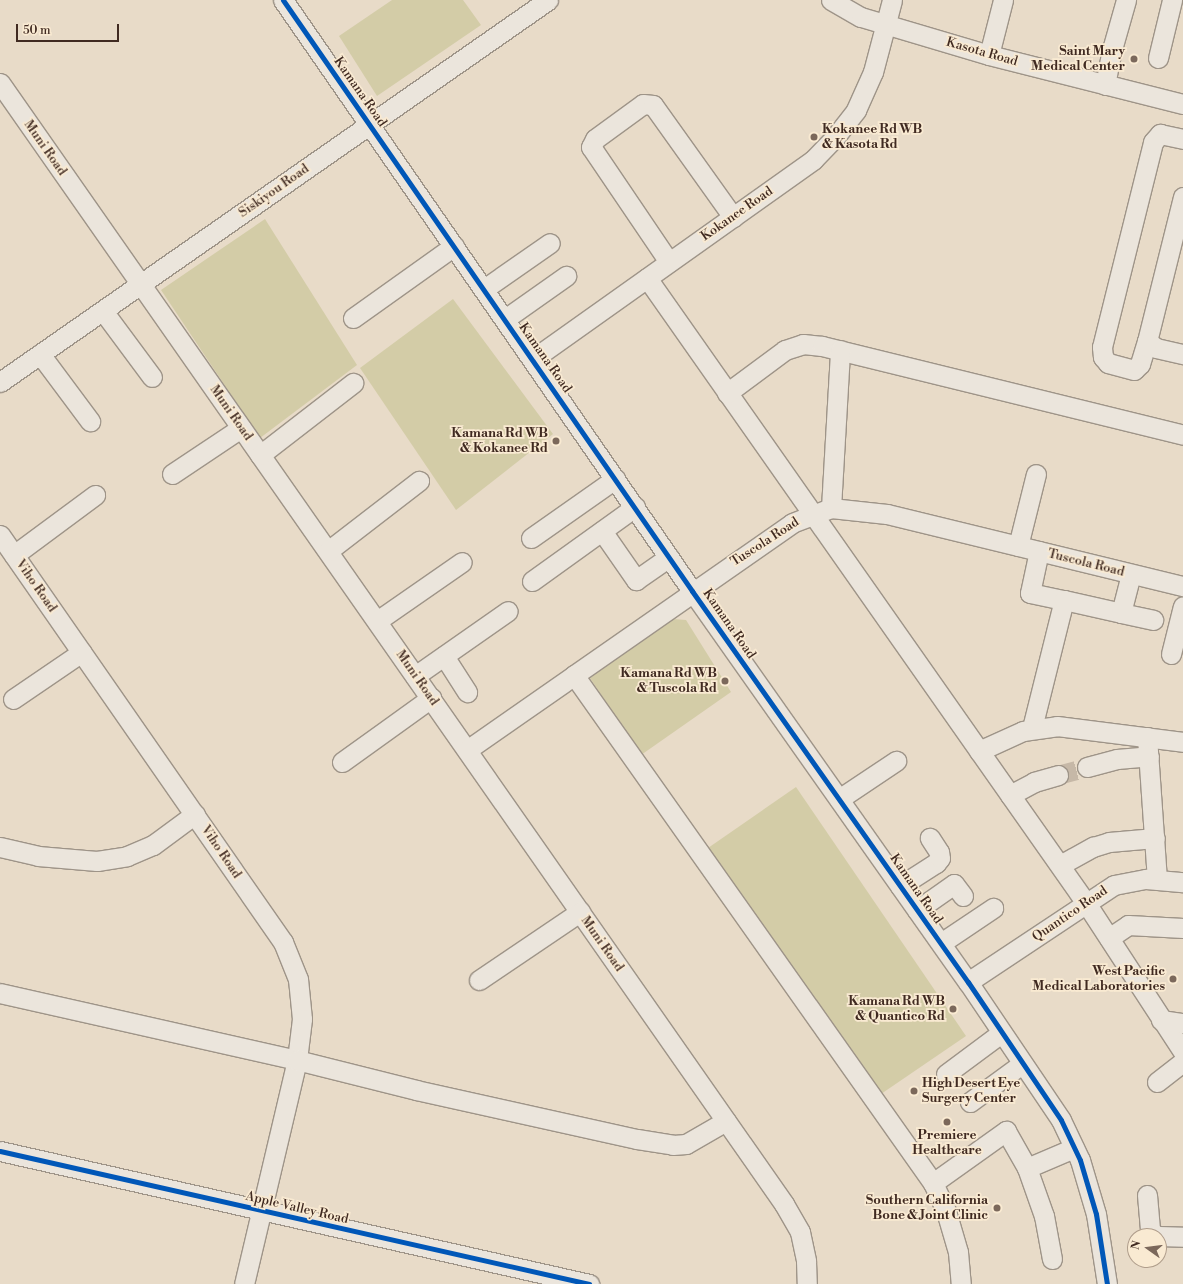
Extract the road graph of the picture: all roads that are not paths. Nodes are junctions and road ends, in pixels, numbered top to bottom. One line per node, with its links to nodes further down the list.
1 (283, 0): 14 (street, Kamana Road)
2 (548, 0): 14 (street, Siskiyou Road)
3 (831, 0): 8 (street, Kasota Road)
4 (892, 0): 8 (street, Kokanee Road)
5 (1003, 0): 9 (street)
6 (1126, 0): 12 (street)
7 (1172, 0): 10 (street)
8 (885, 24): 9 (street, Kasota Road); 17 (street, Kokanee Road)
9 (988, 55): 12 (street, Kasota Road)
10 (1158, 58)
11 (0, 84): 23 (street, Muni Road)
12 (1105, 85): 13 (street, Kasota Road)
13 (1183, 104)
14 (368, 124): 19 (street, Kamana Road); 23 (street, Siskiyou Road)
15 (1183, 139): 28 (street)
16 (1183, 198): 28 (street)
17 (733, 217): 20 (street, Kokanee Road); 20 (street)
18 (550, 243): 24 (street)
19 (454, 246): 24 (street, Kamana Road); 26 (street)
20 (670, 262): 22 (street, Kokanee Road)
21 (566, 276): 27 (street)
22 (647, 278): 32 (street, Kokanee Road); 36 (street)
23 (141, 285): 25 (street, Siskiyou Road); 38 (street, Muni Road)
24 (484, 289): 27 (street, Kamana Road)
25 (103, 311): 30 (street, Siskiyou Road); 33 (street)
26 (353, 318)
27 (505, 319): 32 (street, Kamana Road)
28 (1147, 341): 31 (street)
29 (840, 350): 36 (street); 39 (street); 47 (street)
30 (40, 354): 34 (street, Siskiyou Road); 37 (street)
31 (1183, 354)
32 (533, 359): 43 (street, Kamana Road)
33 (152, 378)
34 (0, 382)
35 (353, 383): 40 (street)
36 (727, 393): 48 (street)
37 (90, 421)
38 (241, 428): 40 (street, Muni Road); 41 (street)
39 (1183, 435)
40 (260, 455): 54 (street, Muni Road)
41 (172, 474)
42 (1036, 474): 52 (street)
43 (615, 479): 46 (street, Kamana Road); 51 (street)
44 (419, 481): 54 (street)
45 (95, 495): 55 (street)
46 (635, 507): 49 (street); 56 (street, Kamana Road)
47 (830, 508): 48 (street, Tuscola Road); 52 (street, Tuscola Road)
48 (811, 514): 61 (street, Tuscola Road); 80 (street)
49 (602, 531): 56 (street); 59 (street)
50 (0, 535): 55 (street, Viho Road)
51 (530, 538)
52 (1018, 546): 53 (street, Tuscola Road)
53 (1039, 551): 58 (street, Tuscola Road); 62 (street)
54 (328, 552): 67 (street, Muni Road)
55 (14, 555): 68 (street, Viho Road)
56 (669, 557): 61 (street, Kamana Road)
57 (462, 562): 67 (street)
58 (1131, 574): 60 (street, Tuscola Road); 65 (street)
59 (532, 581)
60 (1183, 586)
61 (692, 591): 71 (street, Tuscola Road); 87 (street, Kamana Road)
62 (1064, 600): 65 (street); 76 (street)
63 (1183, 606): 69 (street)
64 (508, 611): 70 (street)
65 (1121, 612): 66 (street)
66 (1153, 620)
67 (377, 621): 72 (street, Muni Road)
68 (82, 652): 75 (street); 88 (street, Viho Road)
69 (1171, 654)
70 (444, 656): 72 (street); 73 (street)
71 (574, 675): 79 (street, Tuscola Road); 121 (street)
72 (416, 676): 74 (street, Muni Road)
73 (467, 692)
74 (431, 698): 79 (street, Muni Road); 83 (street)
75 (13, 699)
76 (1032, 728): 77 (street); 80 (street)
77 (1147, 737): 78 (street); 81 (street)
78 (1183, 742)
79 (467, 750): 100 (street, Muni Road)
80 (979, 751): 86 (street)
81 (1149, 756): 84 (street); 90 (street)
82 (896, 761): 87 (street)
83 (342, 762)
84 (1087, 767)
85 (1058, 775): 86 (street)
86 (1010, 795): 92 (street)
87 (839, 799): 96 (street, Kamana Road)
88 (195, 814): 91 (street); 111 (street, Viho Road)
89 (930, 838): 96 (street)
90 (1155, 838): 92 (street); 93 (street)
91 (0, 847)
92 (1060, 865): 97 (street)
93 (1157, 880): 94 (street, Quantico Road); 97 (street, Quantico Road)
94 (1183, 882)
95 (954, 884): 99 (street)
96 (900, 886): 99 (street, Kamana Road)
97 (1086, 903): 102 (street); 105 (street, Quantico Road)
98 (993, 908): 103 (street)
99 (917, 910): 103 (street, Kamana Road)
100 (580, 912): 104 (street); 117 (street, Muni Road)
101 (1183, 928): 102 (street)
102 (1109, 938): 107 (street)
103 (941, 943): 105 (street, Kamana Road)
104 (479, 980)
105 (968, 982): 109 (street, Kamana Road)
106 (0, 993): 111 (street)
107 (1161, 1020): 108 (street); 110 (street)
108 (1183, 1023)
109 (1001, 1034): 113 (street, Kamana Road); 114 (street)
110 (1183, 1052)
111 (297, 1060): 117 (street); 123 (street, Viho Road)
112 (1183, 1062): 115 (street)
113 (1022, 1064): 116 (street); 118 (street, Kamana Road)
114 (946, 1074)
115 (1157, 1082)
116 (970, 1102)
117 (726, 1120): 130 (street, Muni Road)
118 (1074, 1148): 120 (street); 132 (street, Kamana Road)
119 (0, 1151): 123 (street, Apple Valley Road)
120 (1027, 1168): 121 (street); 127 (street)
121 (932, 1183): 131 (street)
122 (1146, 1195): 124 (street)
123 (260, 1212): 128 (street, Viho Road); 129 (street, Apple Valley Road)
124 (1150, 1228)
125 (1167, 1236): 126 (street)
126 (1183, 1237)
127 (1052, 1259)
128 (244, 1284)
129 (589, 1284)
130 (807, 1284)
131 (961, 1284)
132 (1107, 1284)

